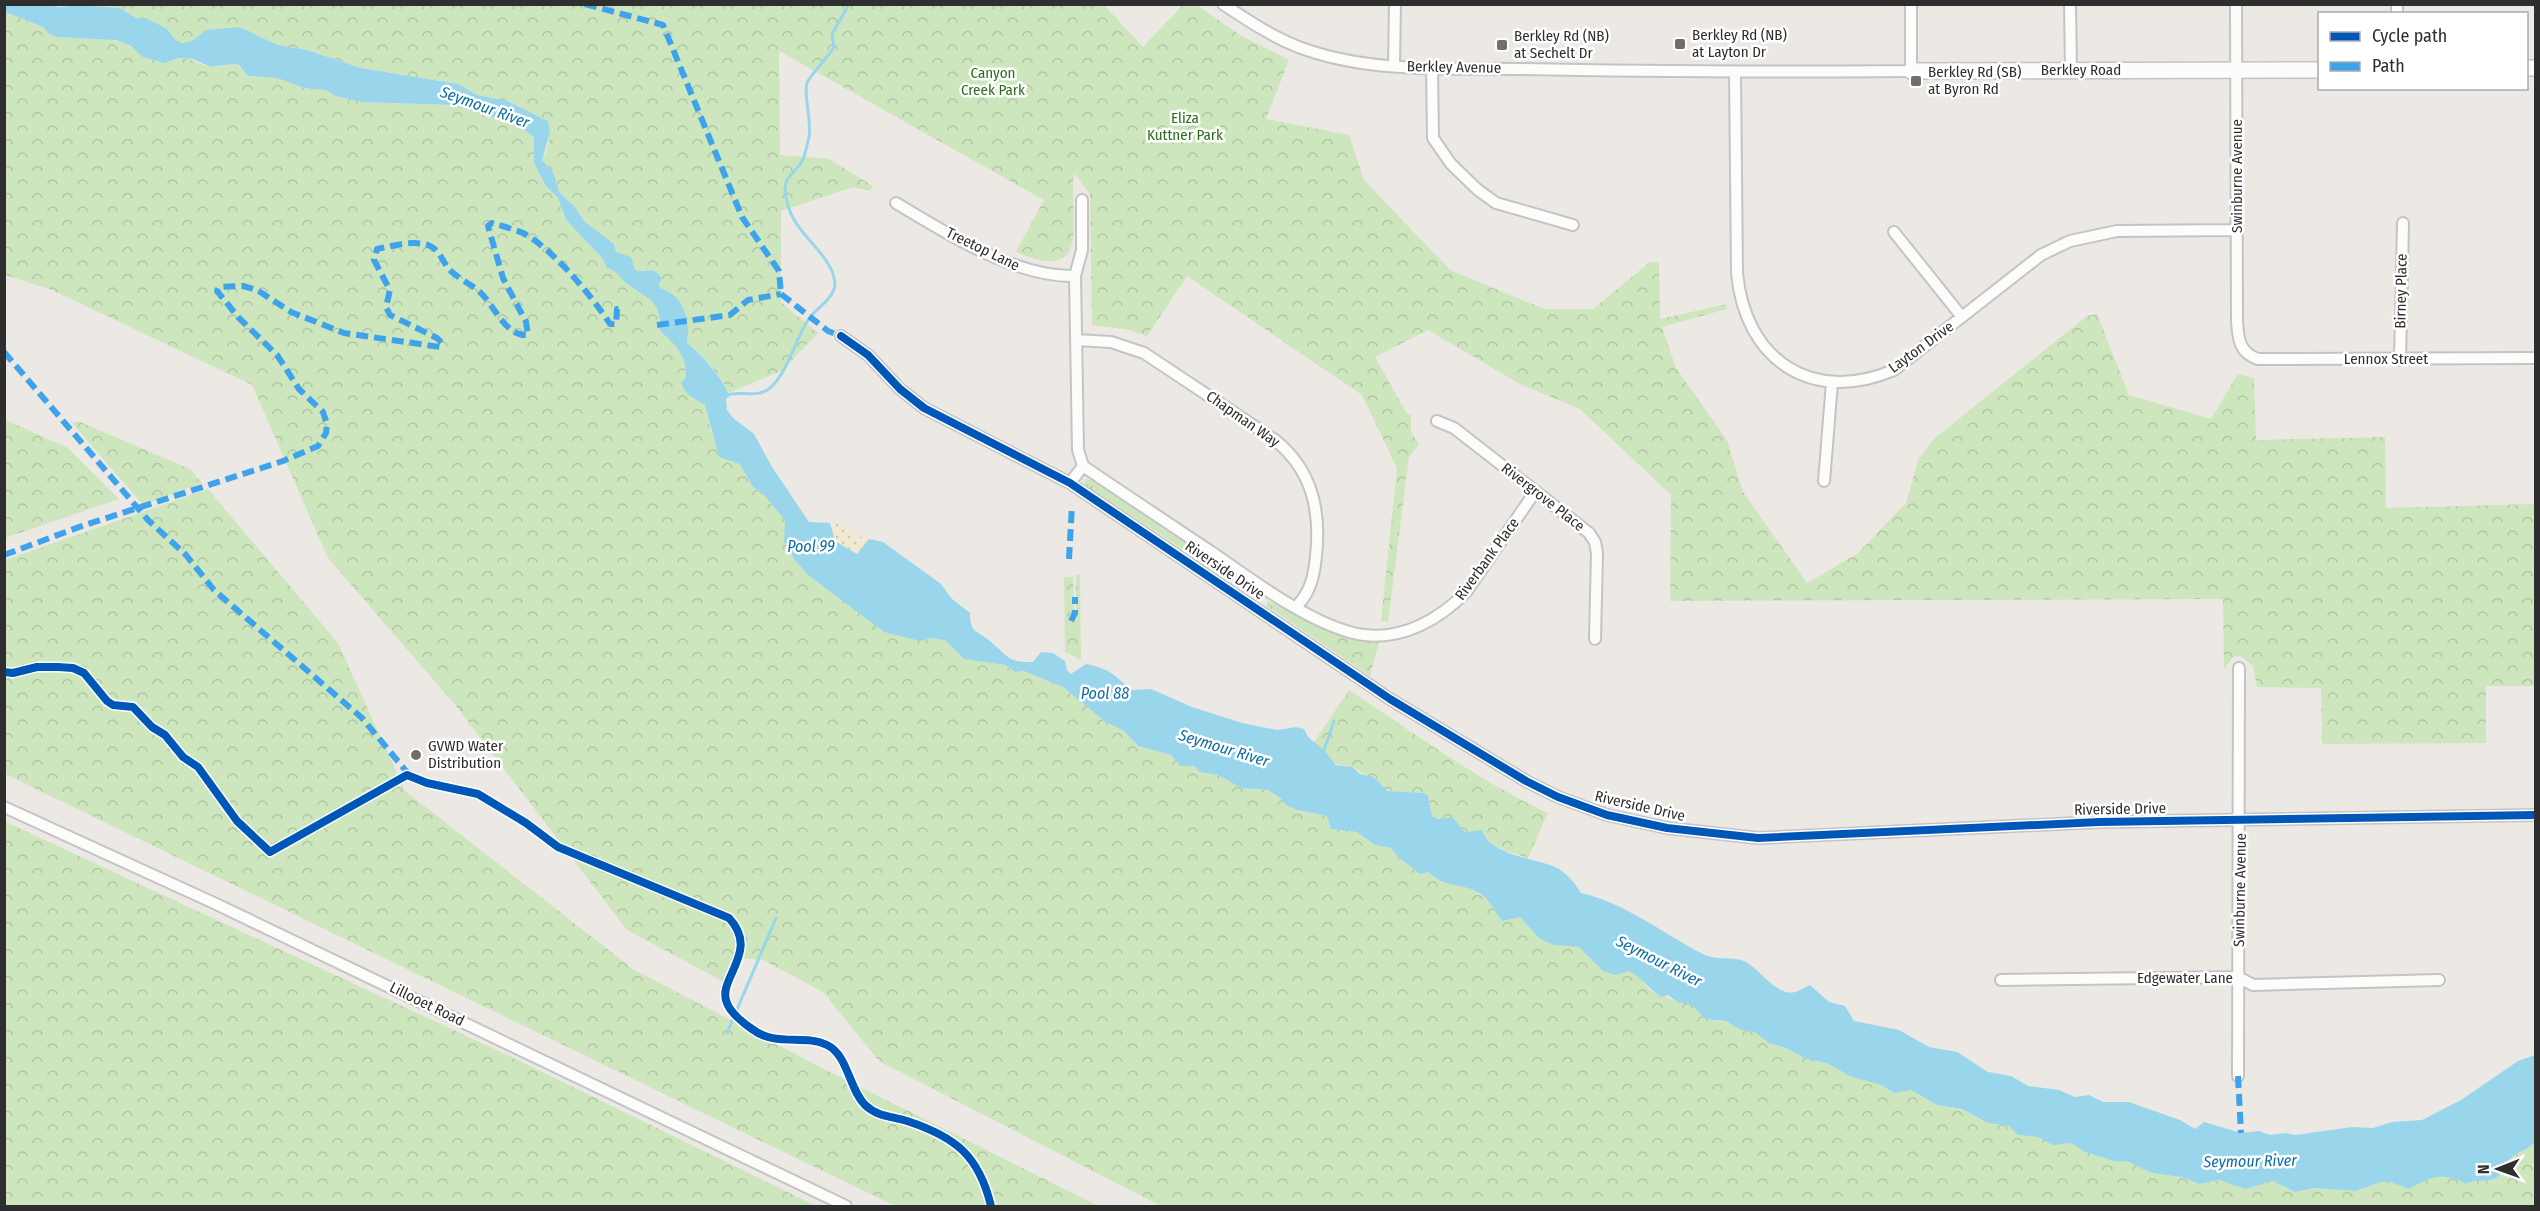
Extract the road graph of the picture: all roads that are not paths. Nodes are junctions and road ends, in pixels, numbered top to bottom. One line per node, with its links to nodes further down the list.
1 (1223, 4): 6 (street, Berkley Avenue)
2 (1395, 4): 6 (street)
3 (1911, 4): 11 (street)
4 (2070, 4): 8 (street)
5 (2236, 4): 9 (street, Swinburne Avenue)
6 (1394, 66): 7 (street, Berkley Avenue)
7 (1432, 67): 12 (street, Berkley Avenue); 16 (street)
8 (2071, 70): 9 (street, Berkley Road); 11 (street, Berkley Road)
9 (2236, 70): 10 (street, Berkley Road); 17 (street, Swinburne Avenue)
10 (2318, 70)
11 (1911, 71): 12 (street, Berkley Road)
12 (1735, 72): 26 (street, Layton Drive)
13 (1082, 200): 19 (street)
14 (896, 203): 19 (street, Treetop Lane)
15 (2403, 223): 25 (street, Birney Place)
16 (1573, 225)
17 (2237, 230): 20 (street, Layton Drive); 23 (street, Swinburne Avenue)
18 (1894, 232): 20 (street)
19 (1075, 276): 22 (street)
20 (1962, 317): 26 (street, Layton Drive)
21 (841, 336): 30 (street, Riverside Drive)
22 (1077, 340): 28 (street); 34 (street, Chapman Way)
23 (2241, 348): 25 (street, Lennox Street)
24 (2535, 358): 25 (street, Lennox Street)
25 (2400, 360)
26 (1832, 383): 29 (street)
27 (1437, 421): 31 (street, Rivergrove Place)
28 (1083, 466): 30 (street); 32 (street, Riverside Drive)
29 (1824, 481)
30 (1070, 483): 33 (street, Riverside Drive)
31 (1535, 492): 34 (street, Riverbank Place); 35 (street, Rivergrove Place)
32 (1264, 588): 33 (street); 34 (street, Riverside Drive)
33 (1253, 605): 39 (street, Riverside Drive)
34 (1297, 606)
35 (1595, 639)
36 (2239, 668): 39 (street, Swinburne Avenue)
37 (4, 807): 44 (street, Lillooet Road)
38 (2535, 815): 39 (street, Riverside Drive)
39 (2241, 820): 40 (street, Swinburne Avenue)
40 (2238, 977): 41 (street, Edgewater Lane); 42 (street, Edgewater Lane); 43 (street, Swinburne Avenue)
41 (2001, 980)
42 (2439, 980)
43 (2238, 1076)
44 (846, 1206)

